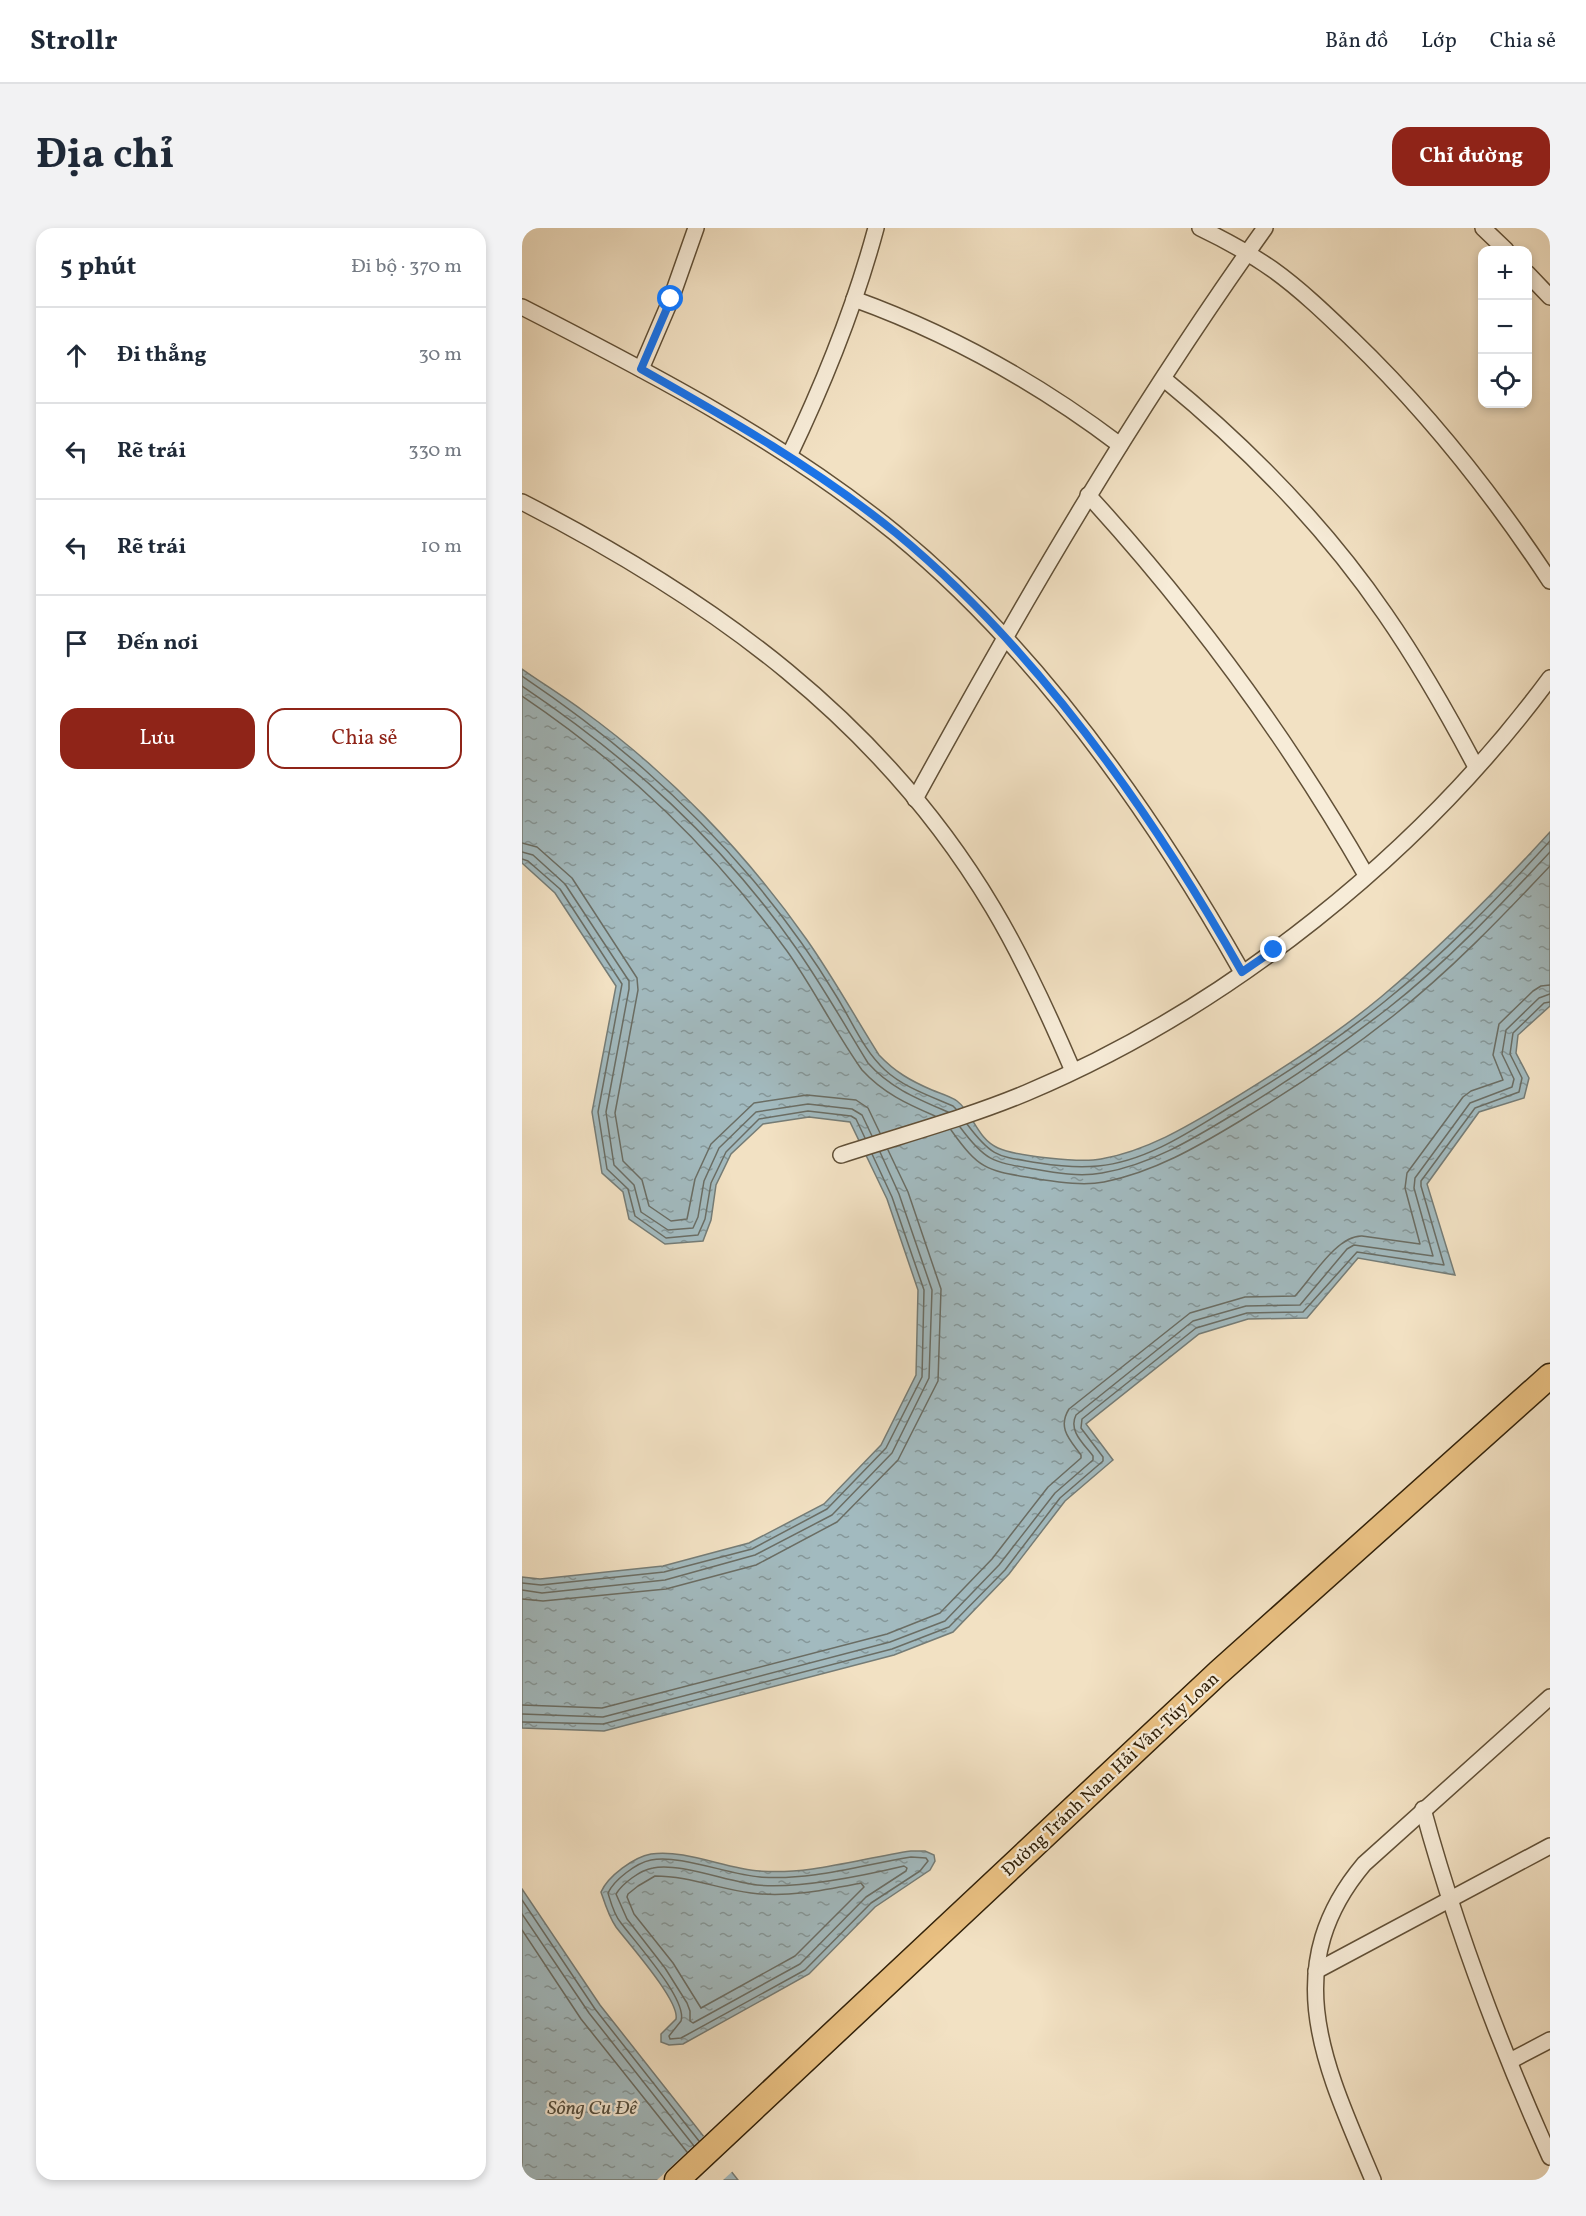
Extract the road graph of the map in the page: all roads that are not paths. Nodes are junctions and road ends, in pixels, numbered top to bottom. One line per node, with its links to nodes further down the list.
1 (696, 228): 12 (street)
2 (876, 228): 10 (street)
3 (1200, 228): 7 (street)
4 (1265, 228): 7 (street)
5 (1483, 228): 6 (street)
6 (1502, 246)
7 (1247, 253): 13 (street); 18 (street)
8 (1532, 278): 9 (street)
9 (1550, 297)
10 (854, 299): 14 (street); 15 (street)
11 (522, 307): 12 (street)
12 (641, 369): 15 (street)
13 (1164, 379): 14 (street); 21 (street)
14 (1120, 445): 16 (street)
15 (789, 456): 19 (street)
16 (1088, 495): 19 (street); 23 (street)
17 (522, 502): 22 (street)
18 (1550, 581)
19 (1004, 637): 22 (street); 24 (street)
20 (1550, 678): 21 (street)
21 (1476, 767): 23 (street)
22 (915, 799): 25 (street)
23 (1366, 875): 24 (street)
24 (1242, 972): 25 (street)
25 (1073, 1071): 26 (street)
26 (841, 1155)
27 (1550, 1376): 36 (highway, Đường Tránh Nam Hải Vân-Túy Loan)
28 (1550, 1697): 29 (street)
29 (1424, 1809): 31 (street); 32 (street)
30 (1550, 1846): 31 (street)
31 (1451, 1899): 32 (street); 34 (street)
32 (1316, 1971): 37 (street)
33 (1550, 2040): 34 (street)
34 (1510, 2061): 35 (street)
35 (1550, 2157)
36 (677, 2180)
37 (1373, 2180)

